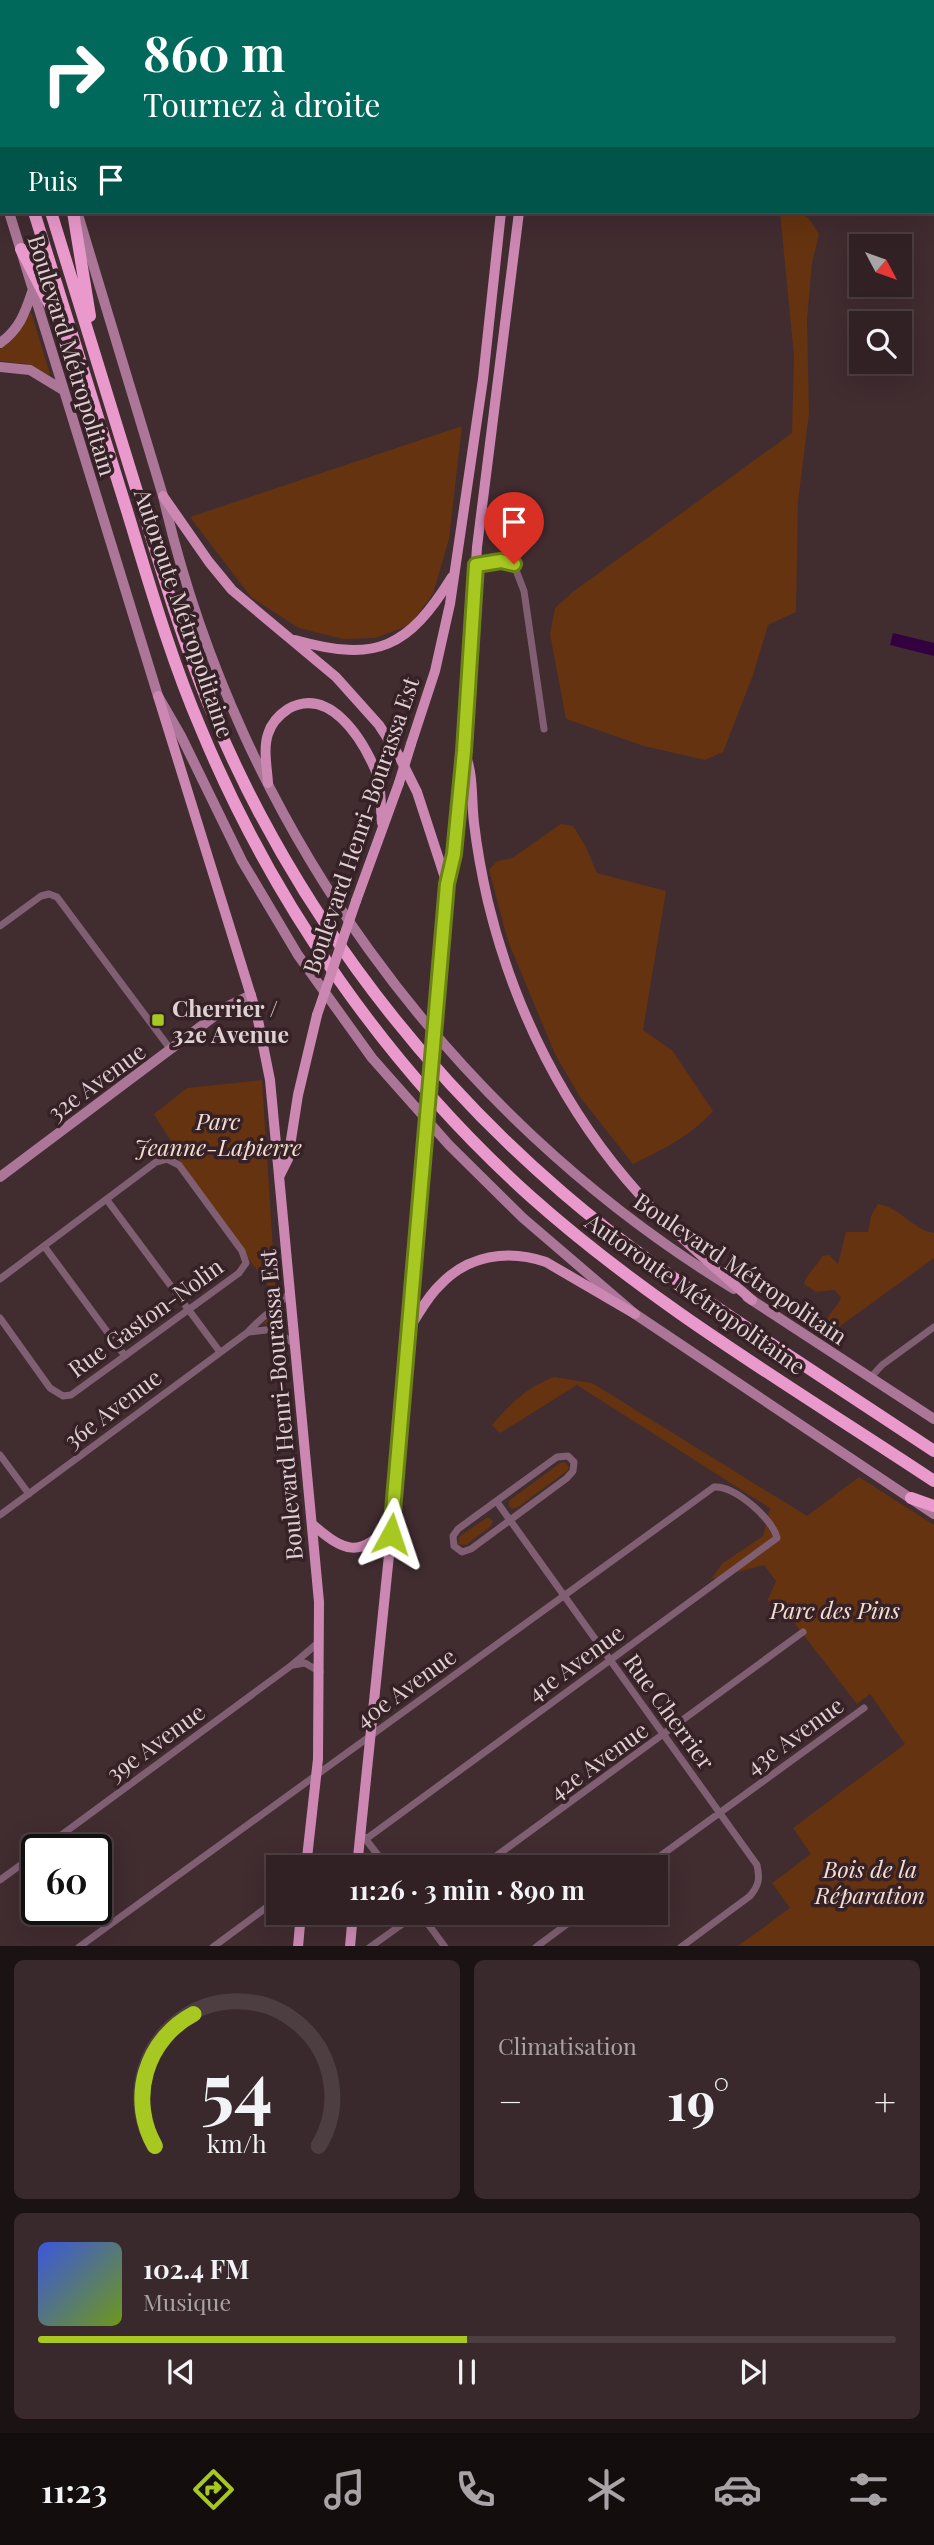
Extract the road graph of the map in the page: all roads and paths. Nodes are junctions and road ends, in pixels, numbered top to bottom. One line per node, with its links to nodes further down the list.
1 (10, 214): 8 (main road, Boulevard Métropolitain)
2 (35, 214): 13 (highway, Autoroute Métropolitaine)
3 (52, 214): 12 (highway, Autoroute Métropolitaine)
4 (75, 214): 12 (highway)
5 (76, 214): 15 (main road, Boulevard Métropolitain)
6 (501, 214): 17 (main road, Boulevard Henri-Bourassa Est)
7 (519, 214): 16 (main road)
8 (21, 249): 9 (main road, Boulevard Métropolitain); 13 (highway)
9 (33, 291): 10 (main road); 14 (main road, Boulevard Métropolitain)
10 (0, 343)
11 (0, 367): 14 (main road)
12 (99, 368): 49 (highway, Autoroute Métropolitaine)
13 (85, 376): 51 (highway, Autoroute Métropolitaine)
14 (63, 391): 22 (main road, Boulevard Métropolitain)
15 (163, 496): 21 (main road); 25 (main road, Boulevard Métropolitain)
16 (482, 506): 18 (street); 19 (main road)
17 (459, 545): 19 (main road); 20 (main road, Boulevard Henri-Bourassa Est)
18 (514, 564): 19 (street); 23 (street)
19 (476, 565): 24 (main road)
20 (454, 574): 21 (main road); 26 (main road, Boulevard Henri-Bourassa Est, bridge)
21 (289, 638): 27 (main road)
22 (158, 696): 29 (main road); 39 (main road, Boulevard Métropolitain)
23 (544, 729)
24 (464, 751): 27 (main road); 37 (main road)
25 (268, 783): 26 (main road); 37 (main road, Boulevard Métropolitain)
26 (382, 822): 32 (main road, Boulevard Henri-Bourassa Est, bridge)
27 (447, 884): 42 (main road, bridge)
28 (0, 926): 30 (street)
29 (251, 995): 30 (main road, 32e Avenue); 32 (main road)
30 (171, 1050): 31 (main road, 32e Avenue)
31 (0, 1177)
32 (279, 1177): 36 (main road, Boulevard Henri-Bourassa Est)
33 (107, 1200): 34 (street); 38 (street); 38 (street, Rue Gaston-Nolin)
34 (44, 1246): 35 (street); 46 (street)
35 (0, 1279)
36 (290, 1291): 43 (street, 36e Avenue); 44 (main road, Boulevard Henri-Bourassa Est)
37 (752, 1300): 47 (main road, Boulevard Métropolitain)
38 (188, 1310): 45 (street); 46 (street, Rue Gaston-Nolin)
39 (635, 1314): 42 (main road); 53 (main road, Boulevard Métropolitain)
40 (0, 1318): 46 (street, Rue Gaston-Nolin)
41 (934, 1327): 47 (street)
42 (410, 1328): 60 (main road)
43 (248, 1332): 44 (street); 45 (street, 36e Avenue)
44 (295, 1345): 61 (main road, Boulevard Henri-Bourassa Est)
45 (220, 1352): 52 (street, 36e Avenue)
46 (125, 1356)
47 (871, 1377): 48 (main road, Boulevard Métropolitain)
48 (934, 1419)
49 (934, 1451)
50 (0, 1455): 52 (street)
51 (934, 1481)
52 (29, 1494): 58 (street, 36e Avenue)
53 (911, 1497): 55 (highway); 57 (main road, Boulevard Métropolitain)
54 (497, 1502): 59 (street, Rue Cherrier); 59 (street); 59 (street)
55 (934, 1506)
56 (757, 1508): 62 (street, 40e Avenue); 65 (street, 41e Avenue)
57 (934, 1514)
58 (0, 1516)
59 (509, 1521): 62 (street, Rue Cherrier)
60 (392, 1523): 61 (main road); 70 (main road)
61 (312, 1524): 64 (main road, Boulevard Henri-Bourassa Est)
62 (565, 1597): 65 (street, Rue Cherrier); 70 (street, 40e Avenue)
63 (803, 1632): 69 (street, 42e Avenue)
64 (320, 1641): 66 (street, 39e Avenue); 67 (main road, Boulevard Henri-Bourassa Est)
65 (610, 1660): 69 (street, Rue Cherrier); 74 (street, 41e Avenue)
66 (292, 1665): 67 (street); 73 (street, 39e Avenue)
67 (320, 1672): 71 (main road, Boulevard Henri-Bourassa Est)
68 (864, 1708): 72 (street, 43e Avenue)
69 (664, 1736): 72 (street, Rue Cherrier); 78 (street, 42e Avenue)
70 (369, 1738): 71 (street, 40e Avenue); 74 (main road)
71 (316, 1776): 75 (main road, Boulevard Henri-Bourassa Est); 88 (street, 40e Avenue)
72 (720, 1813): 79 (street, 43e Avenue); 95 (street, Rue Cherrier)
73 (62, 1834)
74 (363, 1835): 76 (main road); 77 (street)
75 (307, 1855)
76 (359, 1855)
77 (378, 1855)
78 (498, 1855)
79 (662, 1855)
80 (21, 1864): 81 (street, 39e Avenue)
81 (0, 1880)
82 (266, 1908): 89 (street)
83 (300, 1925): 90 (main road)
84 (352, 1925): 91 (main road)
85 (402, 1925): 92 (street)
86 (428, 1925): 93 (street)
87 (566, 1925): 94 (street)
88 (81, 1946)
89 (214, 1946)
90 (298, 1946)
91 (350, 1946)
92 (371, 1946)
93 (444, 1946)
94 (537, 1946)
95 (682, 1946)

